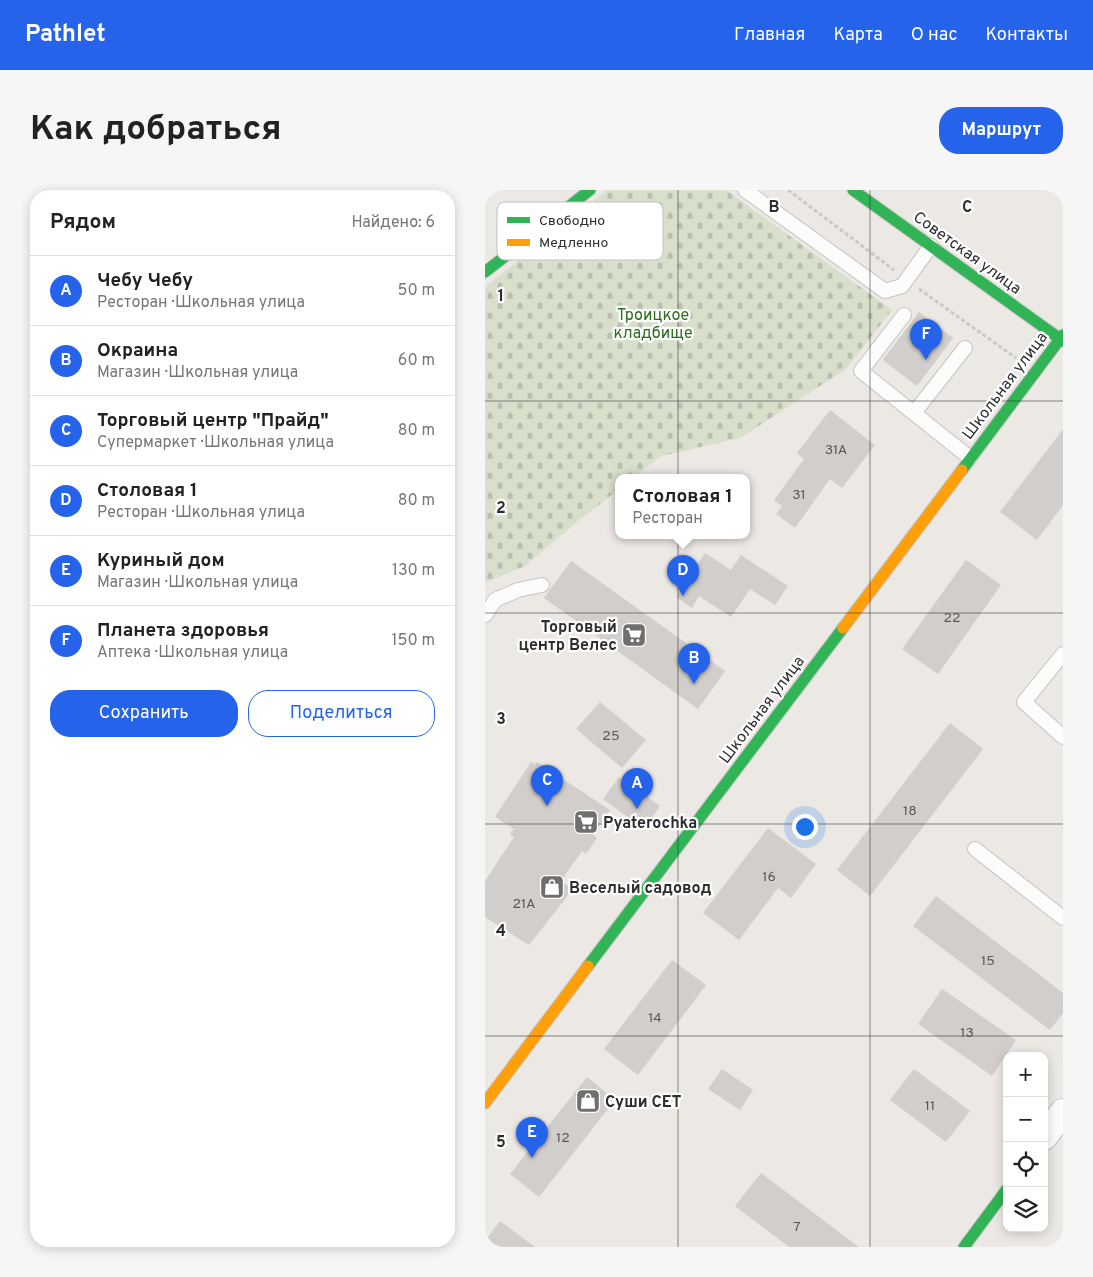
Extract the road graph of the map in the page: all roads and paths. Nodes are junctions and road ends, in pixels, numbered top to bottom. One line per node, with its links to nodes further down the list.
1 (590, 190): 4 (main road)
2 (745, 190): 5 (lane)
3 (853, 190): 5 (main road, Советская улица)
4 (575, 202)
5 (931, 246): 9 (main road, Советская улица)
6 (500, 260): 7 (main road)
7 (485, 272)
8 (905, 315): 11 (lane)
9 (1062, 338): 12 (main road, Школьная улица)
10 (965, 348): 11 (lane)
11 (914, 413): 12 (lane)
12 (970, 458): 19 (main road, Школьная улица)
13 (542, 585): 14 (lane)
14 (485, 615)
15 (1063, 654): 16 (lane)
16 (1063, 737)
17 (975, 849): 18 (lane)
18 (1063, 918)
19 (485, 1103)
20 (1063, 1112): 21 (street)
21 (1048, 1132)
22 (1003, 1193): 23 (main road)
23 (964, 1247)

